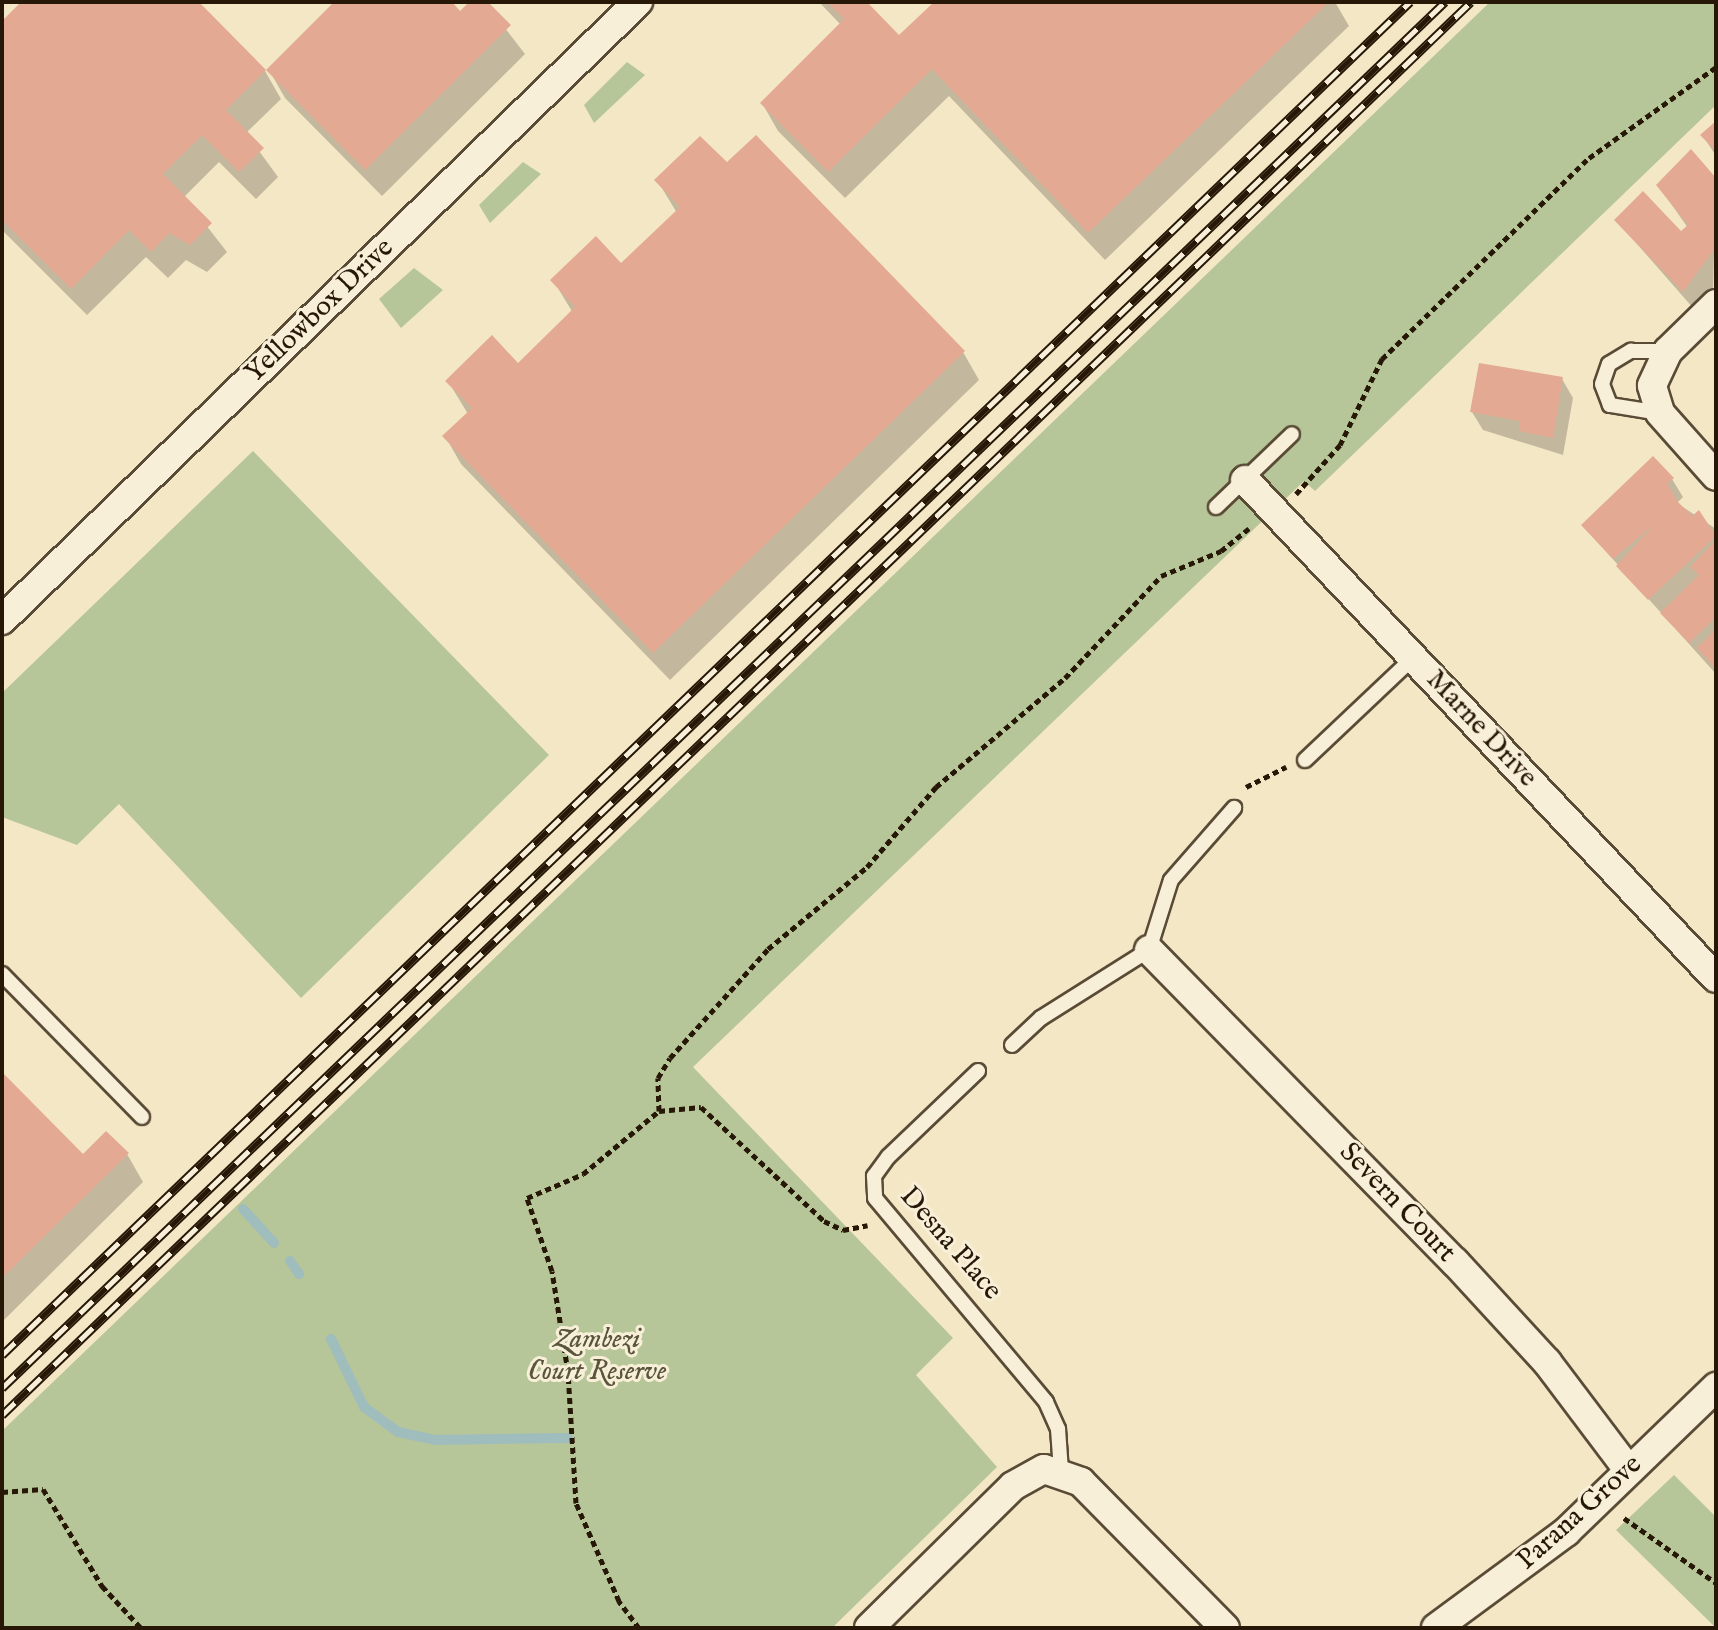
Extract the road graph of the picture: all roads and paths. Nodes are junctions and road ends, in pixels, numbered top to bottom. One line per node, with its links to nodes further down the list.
1 (638, 2): 11 (street, Yellowbox Drive)
2 (1716, 67): 10 (path)
3 (1716, 304): 4 (street)
4 (1668, 351): 5 (street); 5 (lane)
5 (1660, 413): 7 (street)
6 (1292, 434): 8 (lane)
7 (1716, 476)
8 (1245, 480): 9 (lane); 10 (street, Marne Drive)
9 (1216, 507)
10 (1272, 509): 12 (street, Marne Drive); 20 (path)
11 (2, 620)
12 (1413, 658): 13 (lane); 17 (street, Marne Drive)
13 (1305, 760): 14 (path)
14 (1234, 808): 15 (lane)
15 (1149, 950): 18 (lane); 25 (street, Severn Court)
16 (2, 974): 21 (lane)
17 (1716, 978)
18 (1012, 1045)
19 (978, 1071): 22 (lane, Desna Place)
20 (659, 1111): 22 (path); 30 (path)
21 (142, 1117)
22 (883, 1214): 24 (lane, Desna Place)
23 (1716, 1387): 25 (street, Parana Grove)
24 (1061, 1471): 31 (street); 32 (street)
25 (1629, 1471): 27 (street, Parana Grove)
26 (2, 1492): 29 (path)
27 (1605, 1494): 28 (path); 33 (street, Parana Grove)
28 (1716, 1583)
29 (141, 1628)
30 (639, 1628)
31 (869, 1628)
32 (1225, 1628)
33 (1436, 1628)

